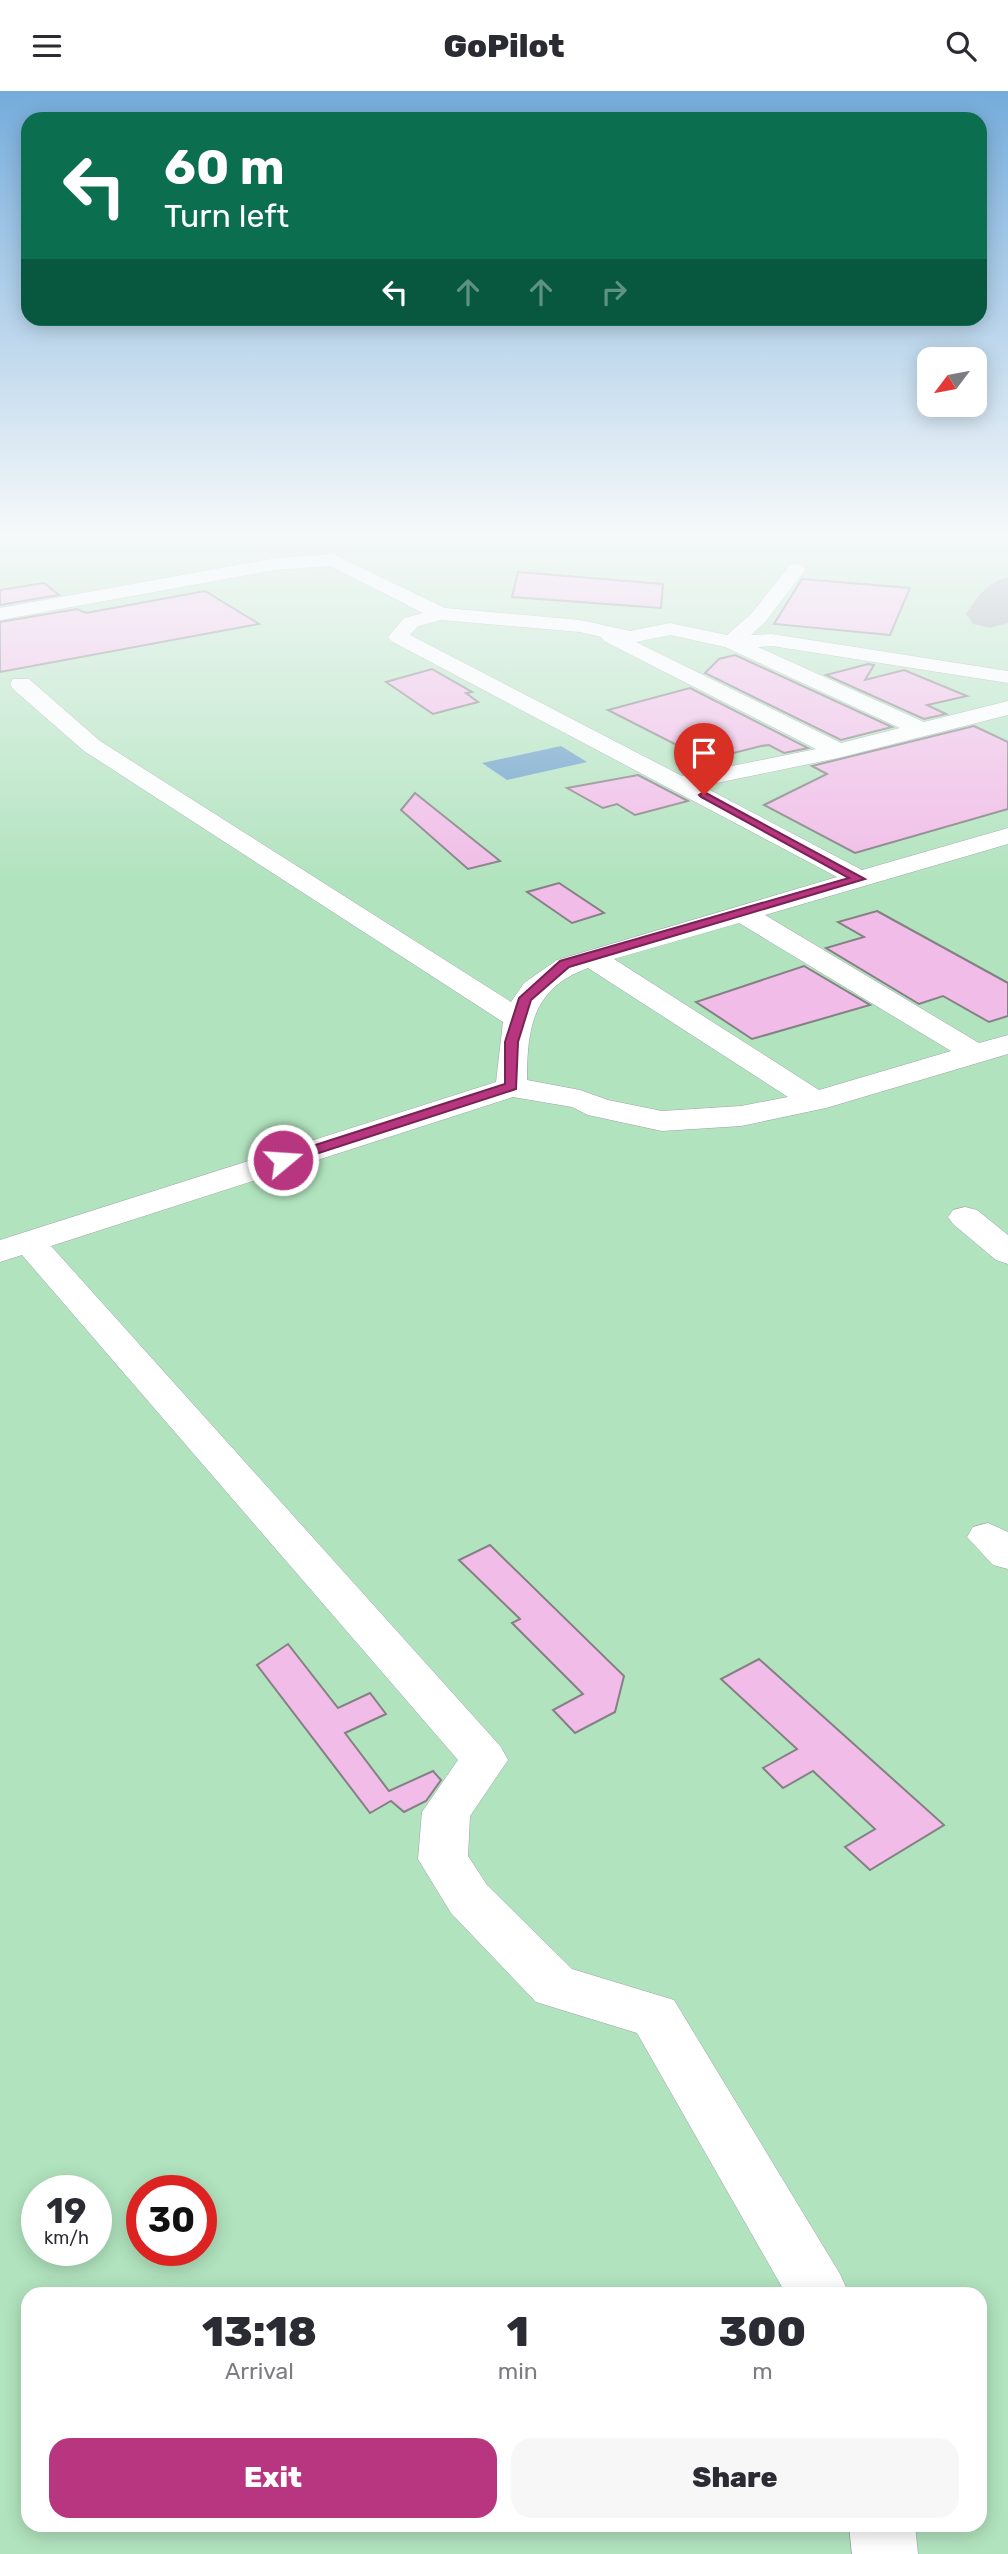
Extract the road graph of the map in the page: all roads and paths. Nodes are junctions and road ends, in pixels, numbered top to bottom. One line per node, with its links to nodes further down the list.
1 (424, 652): 10 (street)
2 (642, 652): 9 (street)
3 (753, 652): 8 (street)
4 (848, 652): 5 (street)
5 (1008, 677)
6 (21, 684): 15 (street)
7 (1002, 713): 8 (street)
8 (920, 729): 9 (street)
9 (838, 751): 10 (street)
10 (682, 783): 12 (street)
11 (1008, 836): 12 (street)
12 (859, 879): 13 (street)
13 (742, 913): 14 (street); 17 (street)
14 (591, 957): 15 (street); 19 (street)
15 (518, 1019): 18 (street)
16 (1008, 1044): 17 (street)
17 (975, 1053): 19 (street)
18 (511, 1087): 19 (street); 21 (street)
19 (815, 1101)
20 (965, 1217): 22 (street)
21 (15, 1247): 23 (street)
22 (1008, 1253)
23 (815, 2287)
24 (883, 2532): 25 (street)
25 (885, 2554)

